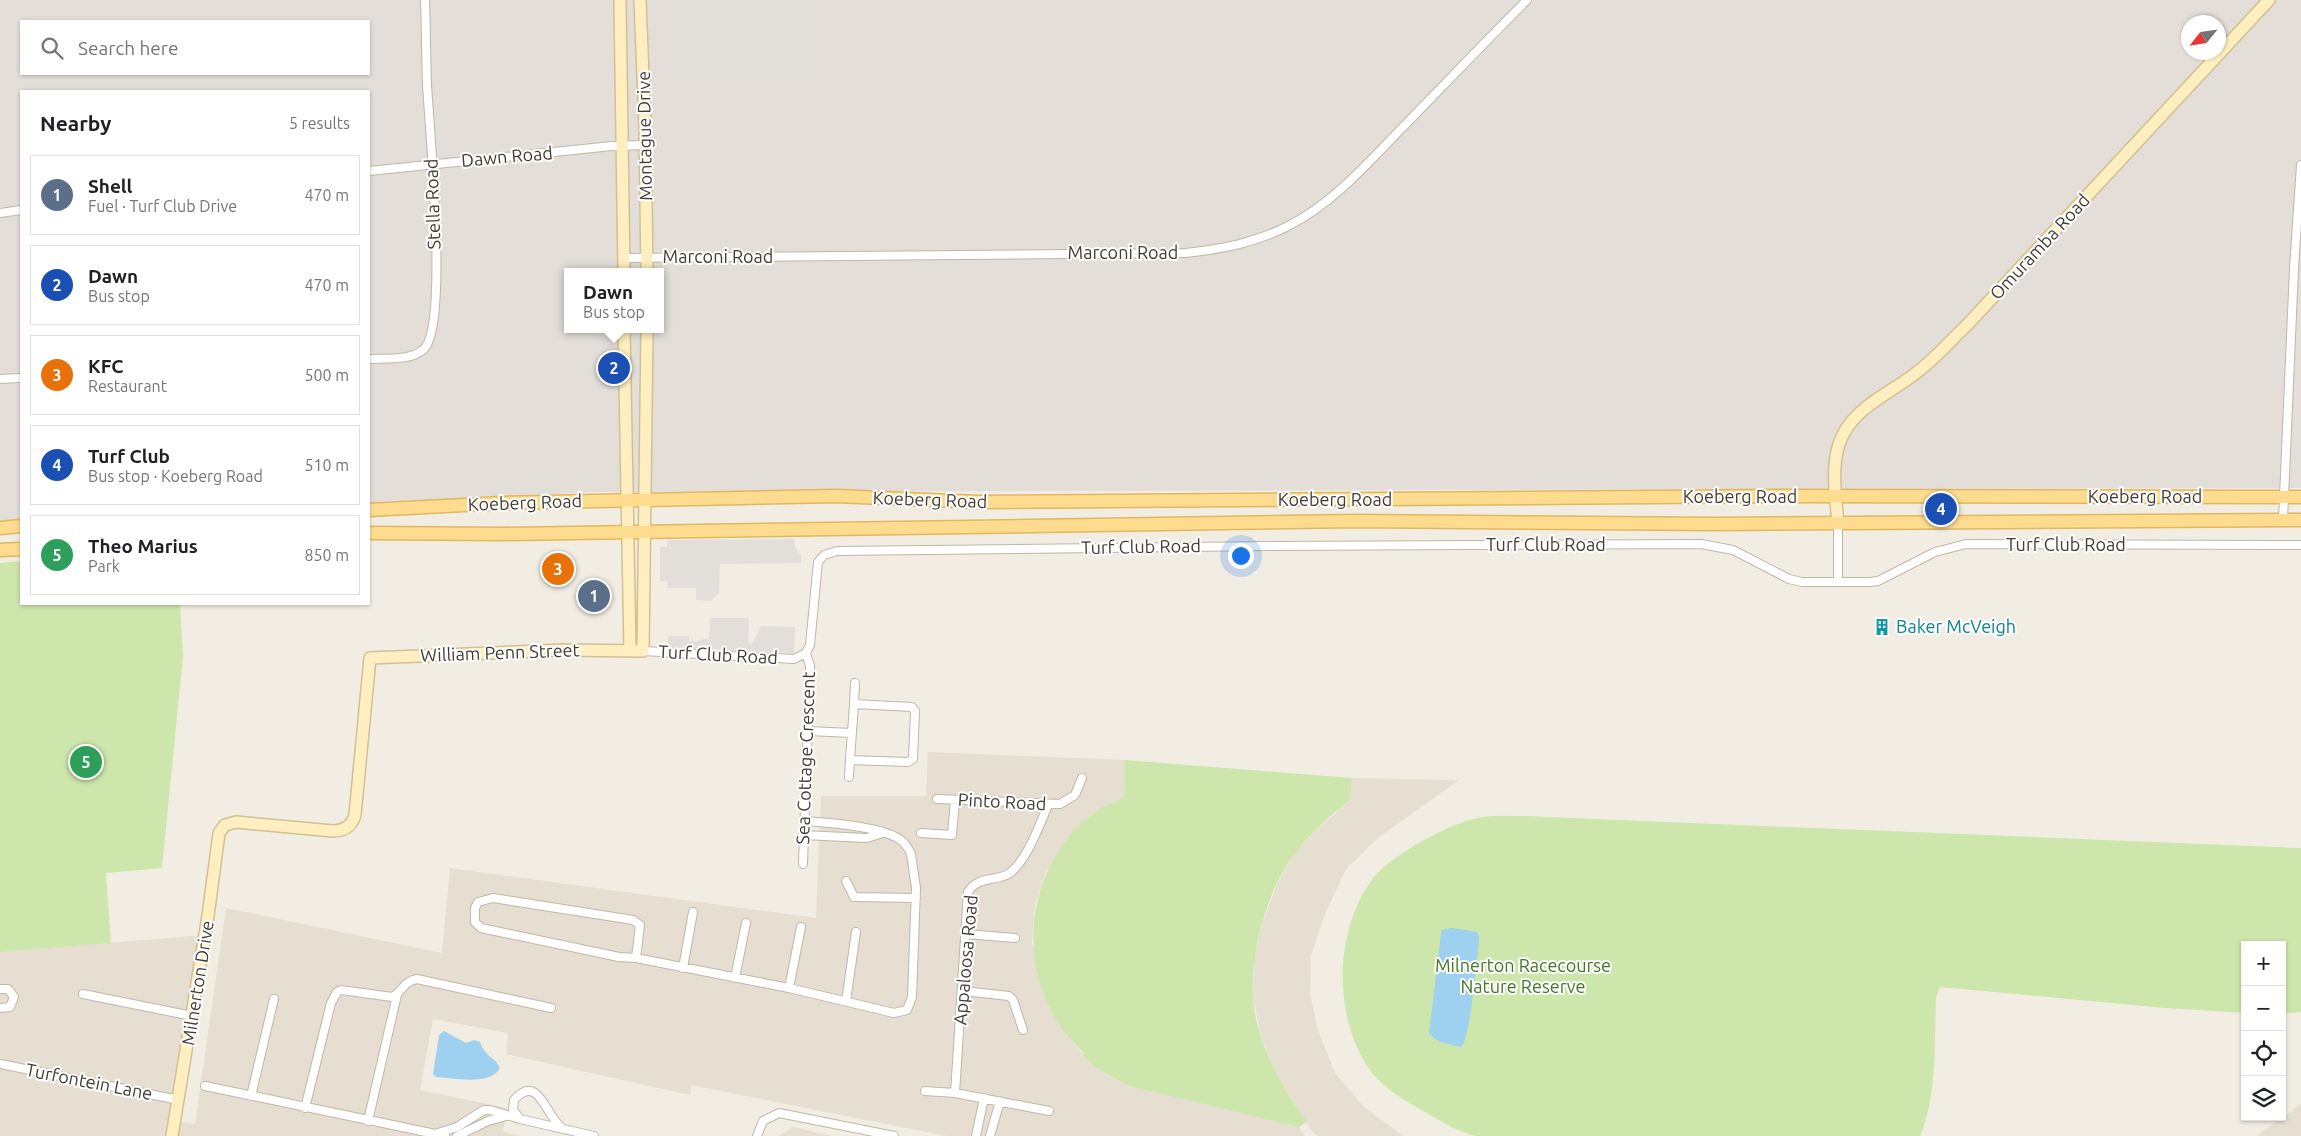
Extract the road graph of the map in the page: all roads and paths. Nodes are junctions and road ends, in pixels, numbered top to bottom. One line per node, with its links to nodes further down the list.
1 (425, 0): 8 (street, Stella Road)
2 (620, 0): 7 (main road, Montague Drive)
3 (640, 0): 6 (main road, Montague Drive)
4 (1528, 0): 13 (street, Marconi Road)
5 (2269, 0): 22 (main road, Omuramba Road)
6 (645, 145): 7 (street, Dawn Road); 13 (main road, Montague Drive)
7 (622, 146): 8 (street, Dawn Road); 14 (main road, Montague Drive)
8 (433, 164): 10 (street, Dawn Road); 19 (street, Stella Road)
9 (2301, 165): 23 (street)
10 (370, 171)
11 (20, 210): 12 (street)
12 (0, 213)
13 (647, 257): 14 (street, Marconi Road); 16 (main road, Montague Drive)
14 (624, 258): 15 (main road, Montague Drive)
15 (624, 268)
16 (647, 268)
17 (624, 333): 25 (main road)
18 (646, 333): 26 (main road)
19 (370, 359)
20 (20, 378): 21 (street)
21 (0, 379)
22 (1836, 496): 23 (main road, Koeberg Road); 26 (main road, Koeberg Road); 30 (main road, Omuramba Road)
23 (2283, 497): 24 (main road, Koeberg Road); 28 (street)
24 (2301, 497)
25 (626, 500): 26 (main road, Koeberg Road); 27 (main road, Koeberg Road); 33 (main road)
26 (646, 500): 34 (main road)
27 (370, 510)
28 (2283, 520): 29 (main road, Koeberg Road); 30 (main road, Koeberg Road)
29 (2301, 520)
30 (1838, 524): 34 (main road, Koeberg Road); 39 (street)
31 (20, 526): 32 (main road)
32 (0, 528)
33 (626, 530): 34 (main road, Koeberg Road); 35 (main road, Koeberg Road); 40 (main road)
34 (645, 530): 41 (main road)
35 (370, 533)
36 (2301, 545): 39 (street, Turf Club Road)
37 (20, 549): 38 (main road)
38 (0, 550)
39 (1838, 582): 42 (street, Turf Club Road)
40 (630, 650): 41 (main road, William Penn Street); 54 (main road, William Penn Street)
41 (644, 651): 42 (street, Turf Club Road)
42 (806, 653): 45 (street, Sea Cottage Crescent)
43 (855, 683): 44 (street)
44 (854, 704): 46 (street); 47 (street)
45 (808, 731): 46 (street); 53 (street, Sea Cottage Crescent)
46 (852, 733): 47 (street)
47 (850, 760): 48 (street)
48 (850, 777)
49 (1082, 778): 52 (street, Pinto Road)
50 (937, 799): 51 (street, Pinto Road)
51 (955, 800): 52 (street, Pinto Road); 56 (street)
52 (1048, 805): 65 (street, Appaloosa Road)
53 (804, 821): 55 (street); 57 (street, Sea Cottage Crescent)
54 (221, 830): 79 (main road, Milnerton Drive)
55 (883, 833): 57 (street); 60 (street)
56 (921, 833)
57 (803, 835): 58 (street, Sea Cottage Crescent)
58 (803, 864)
59 (846, 881): 60 (street)
60 (916, 898): 76 (street)
61 (693, 912): 68 (street)
62 (746, 923): 69 (street)
63 (801, 927): 70 (street)
64 (856, 932): 76 (street)
65 (966, 934): 66 (street); 72 (street, Appaloosa Road)
66 (1015, 938)
67 (636, 958): 67 (street); 68 (street)
68 (683, 968): 69 (street)
69 (735, 978): 70 (street)
70 (789, 988): 76 (street)
71 (0, 989): 77 (street)
72 (963, 991): 80 (street); 84 (street, Appaloosa Road)
73 (83, 994): 79 (street)
74 (397, 995): 78 (street); 89 (street); 93 (street)
75 (274, 999): 85 (street)
76 (846, 1001)
77 (0, 1008)
78 (551, 1008)
79 (192, 1016): 87 (main road, Milnerton Drive)
80 (1024, 1030)
81 (0, 1064): 87 (street, Turfontein Lane)
82 (205, 1086): 85 (street)
83 (925, 1091): 84 (street)
84 (955, 1093): 86 (street)
85 (251, 1096): 89 (street)
86 (984, 1098): 88 (street); 103 (street)
87 (179, 1100): 97 (main road, Milnerton Drive)
88 (1000, 1101): 90 (street); 104 (street)
89 (305, 1108): 93 (street)
90 (1048, 1111)
91 (508, 1116): 92 (street); 96 (street); 98 (street)
92 (520, 1119): 95 (street); 95 (street)
93 (368, 1121): 96 (street)
94 (850, 1127): 100 (street); 101 (street); 102 (street)
95 (563, 1128): 99 (street)
96 (442, 1135)
97 (172, 1136)
98 (457, 1136)
99 (594, 1136)
100 (757, 1136)
101 (849, 1136)
102 (894, 1136)
103 (976, 1136)
104 (990, 1136)

